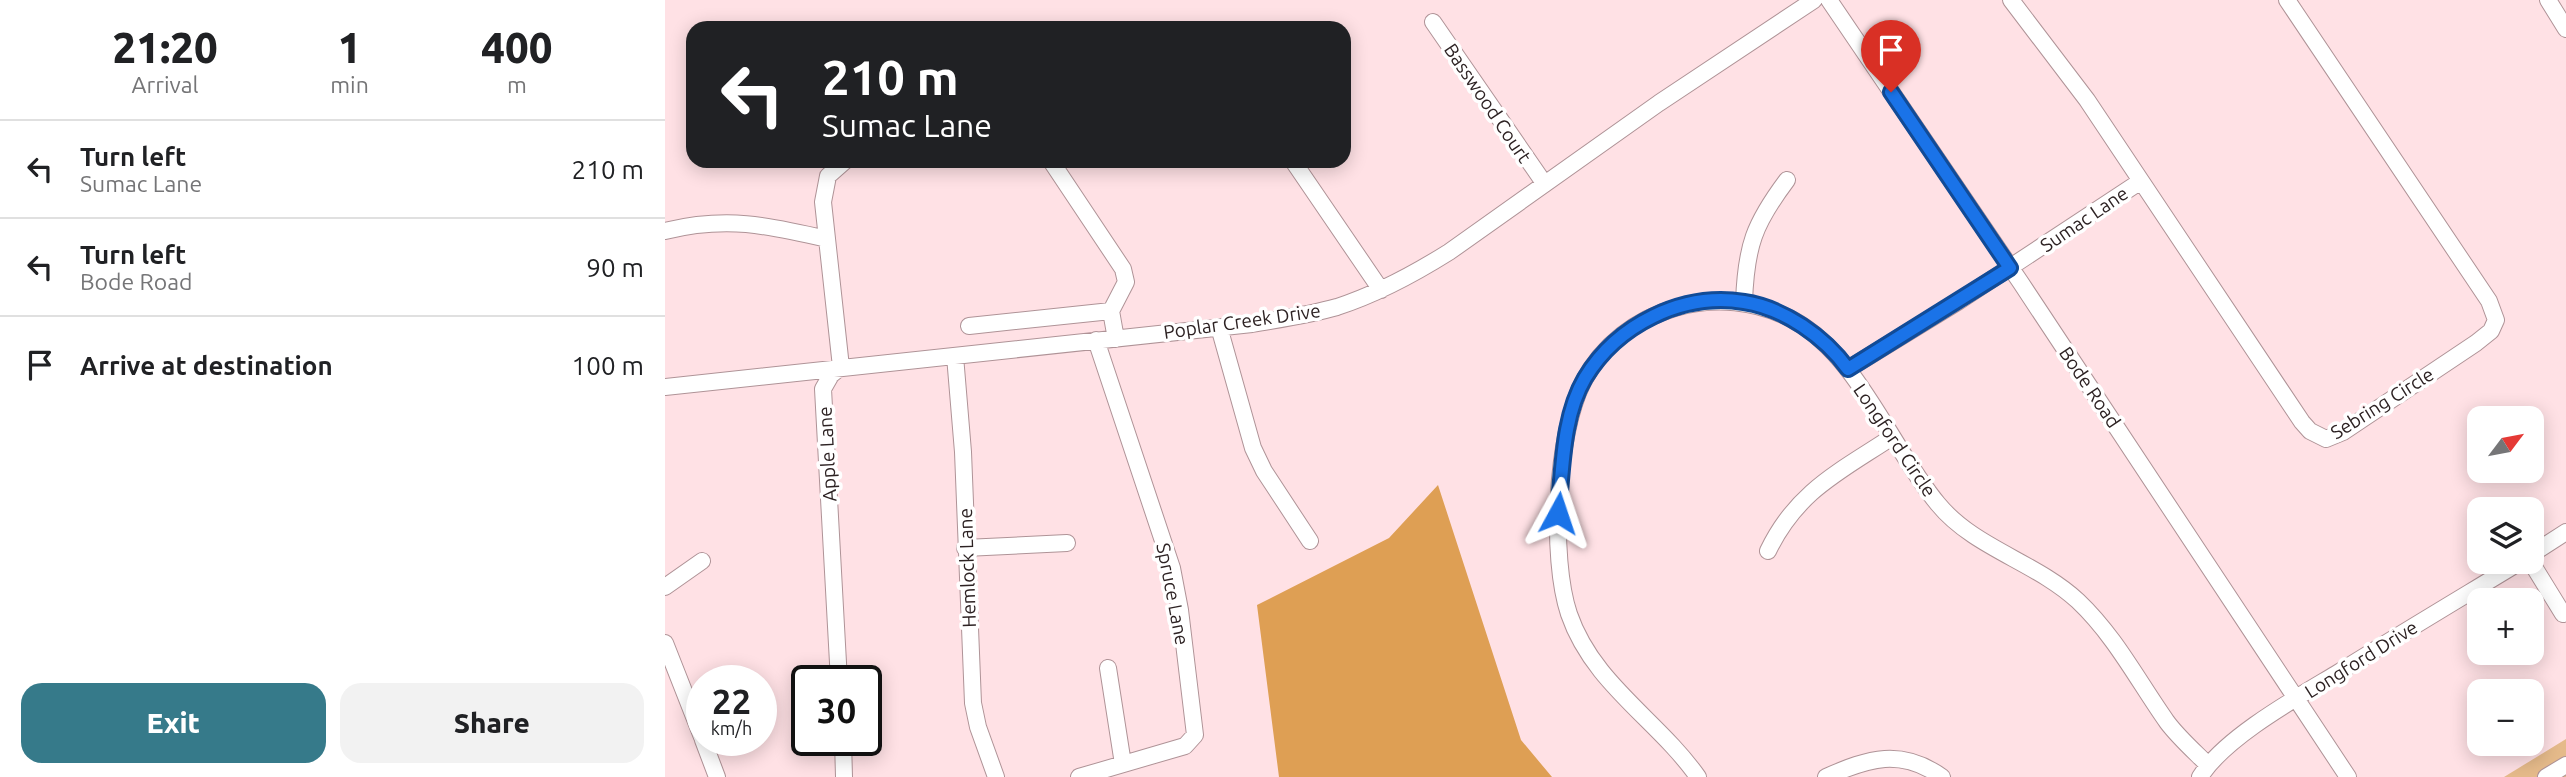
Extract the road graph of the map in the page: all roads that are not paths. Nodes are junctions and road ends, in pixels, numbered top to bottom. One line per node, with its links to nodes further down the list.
1 (1814, 0): 13 (street, Poplar Creek Drive)
2 (1829, 0): 16 (street, Bode Road)
3 (2011, 0): 12 (street, Sebring Circle)
4 (2287, 0): 12 (street, Sebring Circle)
5 (2548, 0): 7 (street)
6 (1433, 22): 13 (street, Basswood Court)
7 (2566, 29)
8 (837, 168): 15 (street)
9 (1056, 168): 19 (street)
10 (1298, 168): 17 (street)
11 (1787, 180): 18 (street)
12 (2141, 181): 16 (street, Sumac Lane)
13 (1543, 183): 17 (street, Poplar Creek Drive)
14 (665, 231): 15 (street)
15 (827, 239): 25 (street)
16 (2010, 268): 26 (street, Sumac Lane); 44 (street, Bode Road)
17 (1381, 290): 21 (street, Poplar Creek Drive)
18 (1744, 302): 26 (street, Longford Circle); 54 (street, Longford Circle)
19 (1111, 311): 20 (street); 22 (street)
20 (969, 326)
21 (1219, 327): 22 (street, Poplar Creek Drive); 30 (street)
22 (1116, 339): 23 (street, Poplar Creek Drive)
23 (1096, 340): 24 (street, Poplar Creek Drive); 47 (street, Spruce Lane)
24 (955, 356): 25 (street, Poplar Creek Drive); 33 (street, Hemlock Lane)
25 (841, 367): 27 (street, Poplar Creek Drive); 41 (street, Apple Lane)
26 (1848, 369): 28 (street, Longford Circle)
27 (665, 387)
28 (1892, 437): 34 (street); 49 (street, Longford Circle)
29 (2566, 532): 32 (street)
30 (1310, 541)
31 (1067, 543): 33 (street)
32 (2544, 546)
33 (965, 548): 52 (street, Hemlock Lane)
34 (1768, 551)
35 (702, 561): 38 (street)
36 (2500, 574): 44 (street, Longford Drive)
37 (2538, 574): 39 (street)
38 (665, 587)
39 (2563, 614)
40 (665, 643): 43 (street)
41 (838, 665)
42 (1108, 668): 47 (street)
43 (686, 697)
44 (2297, 698): 49 (street, Longford Drive); 57 (street, Bode Road)
45 (709, 756): 50 (street)
46 (843, 756): 51 (street)
47 (1123, 764): 53 (street, Spruce Lane)
48 (2566, 765): 58 (street)
49 (2204, 771)
50 (717, 777)
51 (844, 777)
52 (996, 777)
53 (1079, 777)
54 (1698, 777)
55 (1826, 777): 56 (street)
56 (1943, 777)
57 (2348, 777)
58 (2546, 777)

